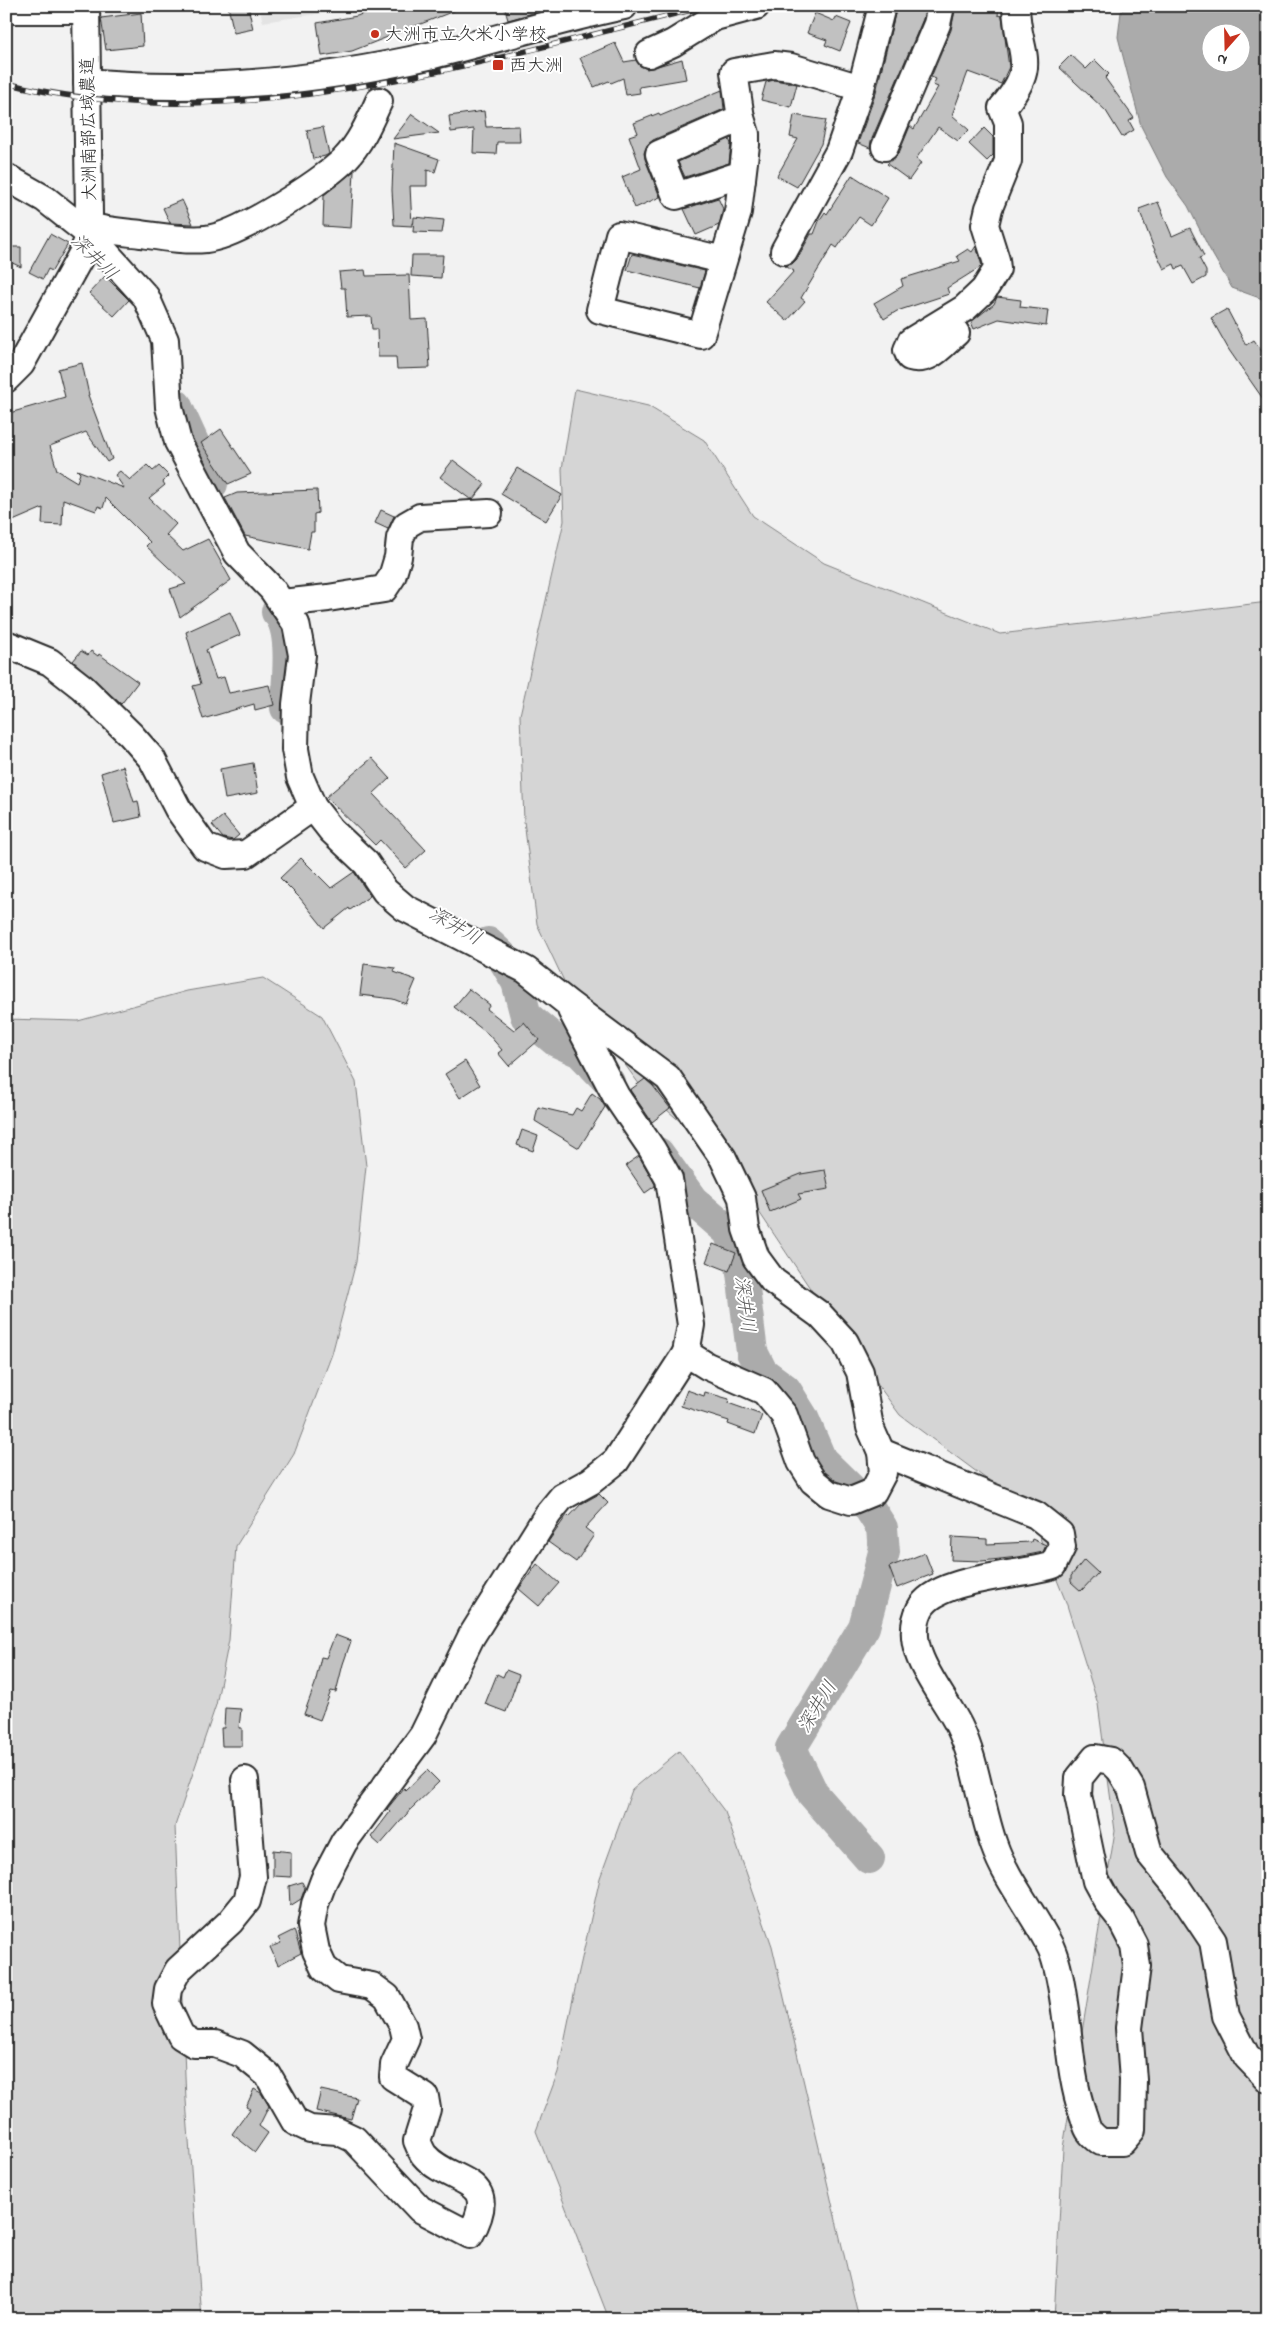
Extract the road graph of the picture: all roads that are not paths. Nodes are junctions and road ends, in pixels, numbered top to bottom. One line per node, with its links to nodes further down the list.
1 (756, 6): 8 (street)
2 (882, 6): 10 (street)
3 (941, 6): 13 (street)
4 (1016, 6): 19 (street)
5 (620, 7): 9 (street)
6 (86, 8): 7 (street); 9 (street, 大洲南部広域農道)
7 (6, 10)
8 (649, 54)
9 (87, 82): 16 (street, 大洲南部広域農道)
10 (861, 88): 12 (street); 17 (street)
11 (379, 101): 16 (street)
12 (741, 118): 15 (street); 15 (street)
13 (885, 147)
14 (6, 177): 16 (street)
15 (742, 178): 18 (street)
16 (86, 238): 20 (street, 大洲南部広域農道); 22 (street)
17 (784, 251)
18 (723, 260): 18 (street)
19 (956, 333)
20 (6, 379)
21 (489, 513): 22 (street)
22 (282, 603): 24 (street)
23 (6, 644): 24 (street)
24 (313, 806): 25 (street)
25 (568, 1004): 26 (street); 27 (street)
26 (686, 1353): 27 (street); 28 (street)
27 (882, 1452): 29 (street)
28 (245, 1780)
29 (1268, 2078)

